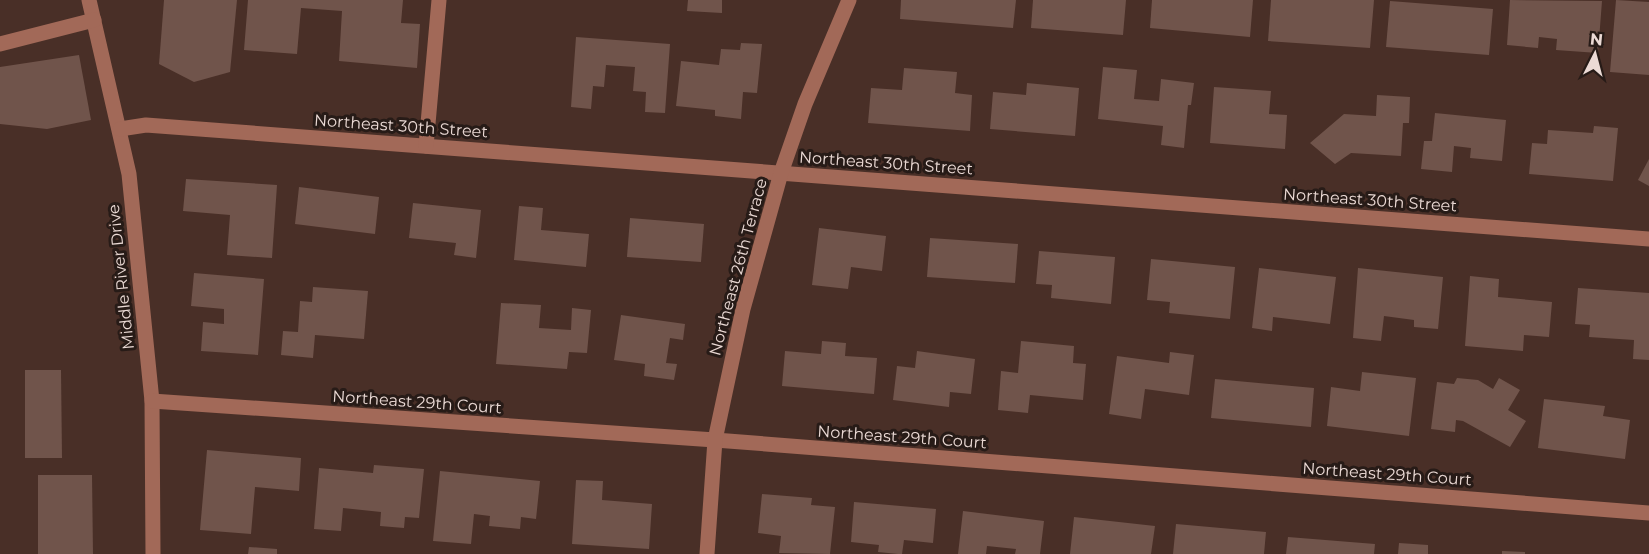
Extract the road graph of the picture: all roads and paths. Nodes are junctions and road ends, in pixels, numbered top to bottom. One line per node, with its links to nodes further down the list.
1 (89, 0): 4 (street, Middle River Drive)
2 (439, 0): 7 (street)
3 (849, 0): 8 (street, Northeast 26th Terrace)
4 (94, 20): 5 (street); 6 (street, Middle River Drive)
5 (0, 44)
6 (120, 129): 7 (street, Northeast 30th Street); 10 (street, Middle River Drive)
7 (426, 146): 8 (street, Northeast 30th Street)
8 (781, 173): 9 (street, Northeast 30th Street); 11 (street, Northeast 26th Terrace)
9 (1649, 239)
10 (152, 401): 11 (street, Northeast 29th Court); 13 (street, Middle River Drive)
11 (715, 440): 12 (street, Northeast 29th Court); 14 (street, Northeast 26th Terrace)
12 (1649, 513)
13 (153, 554)
14 (707, 554)

